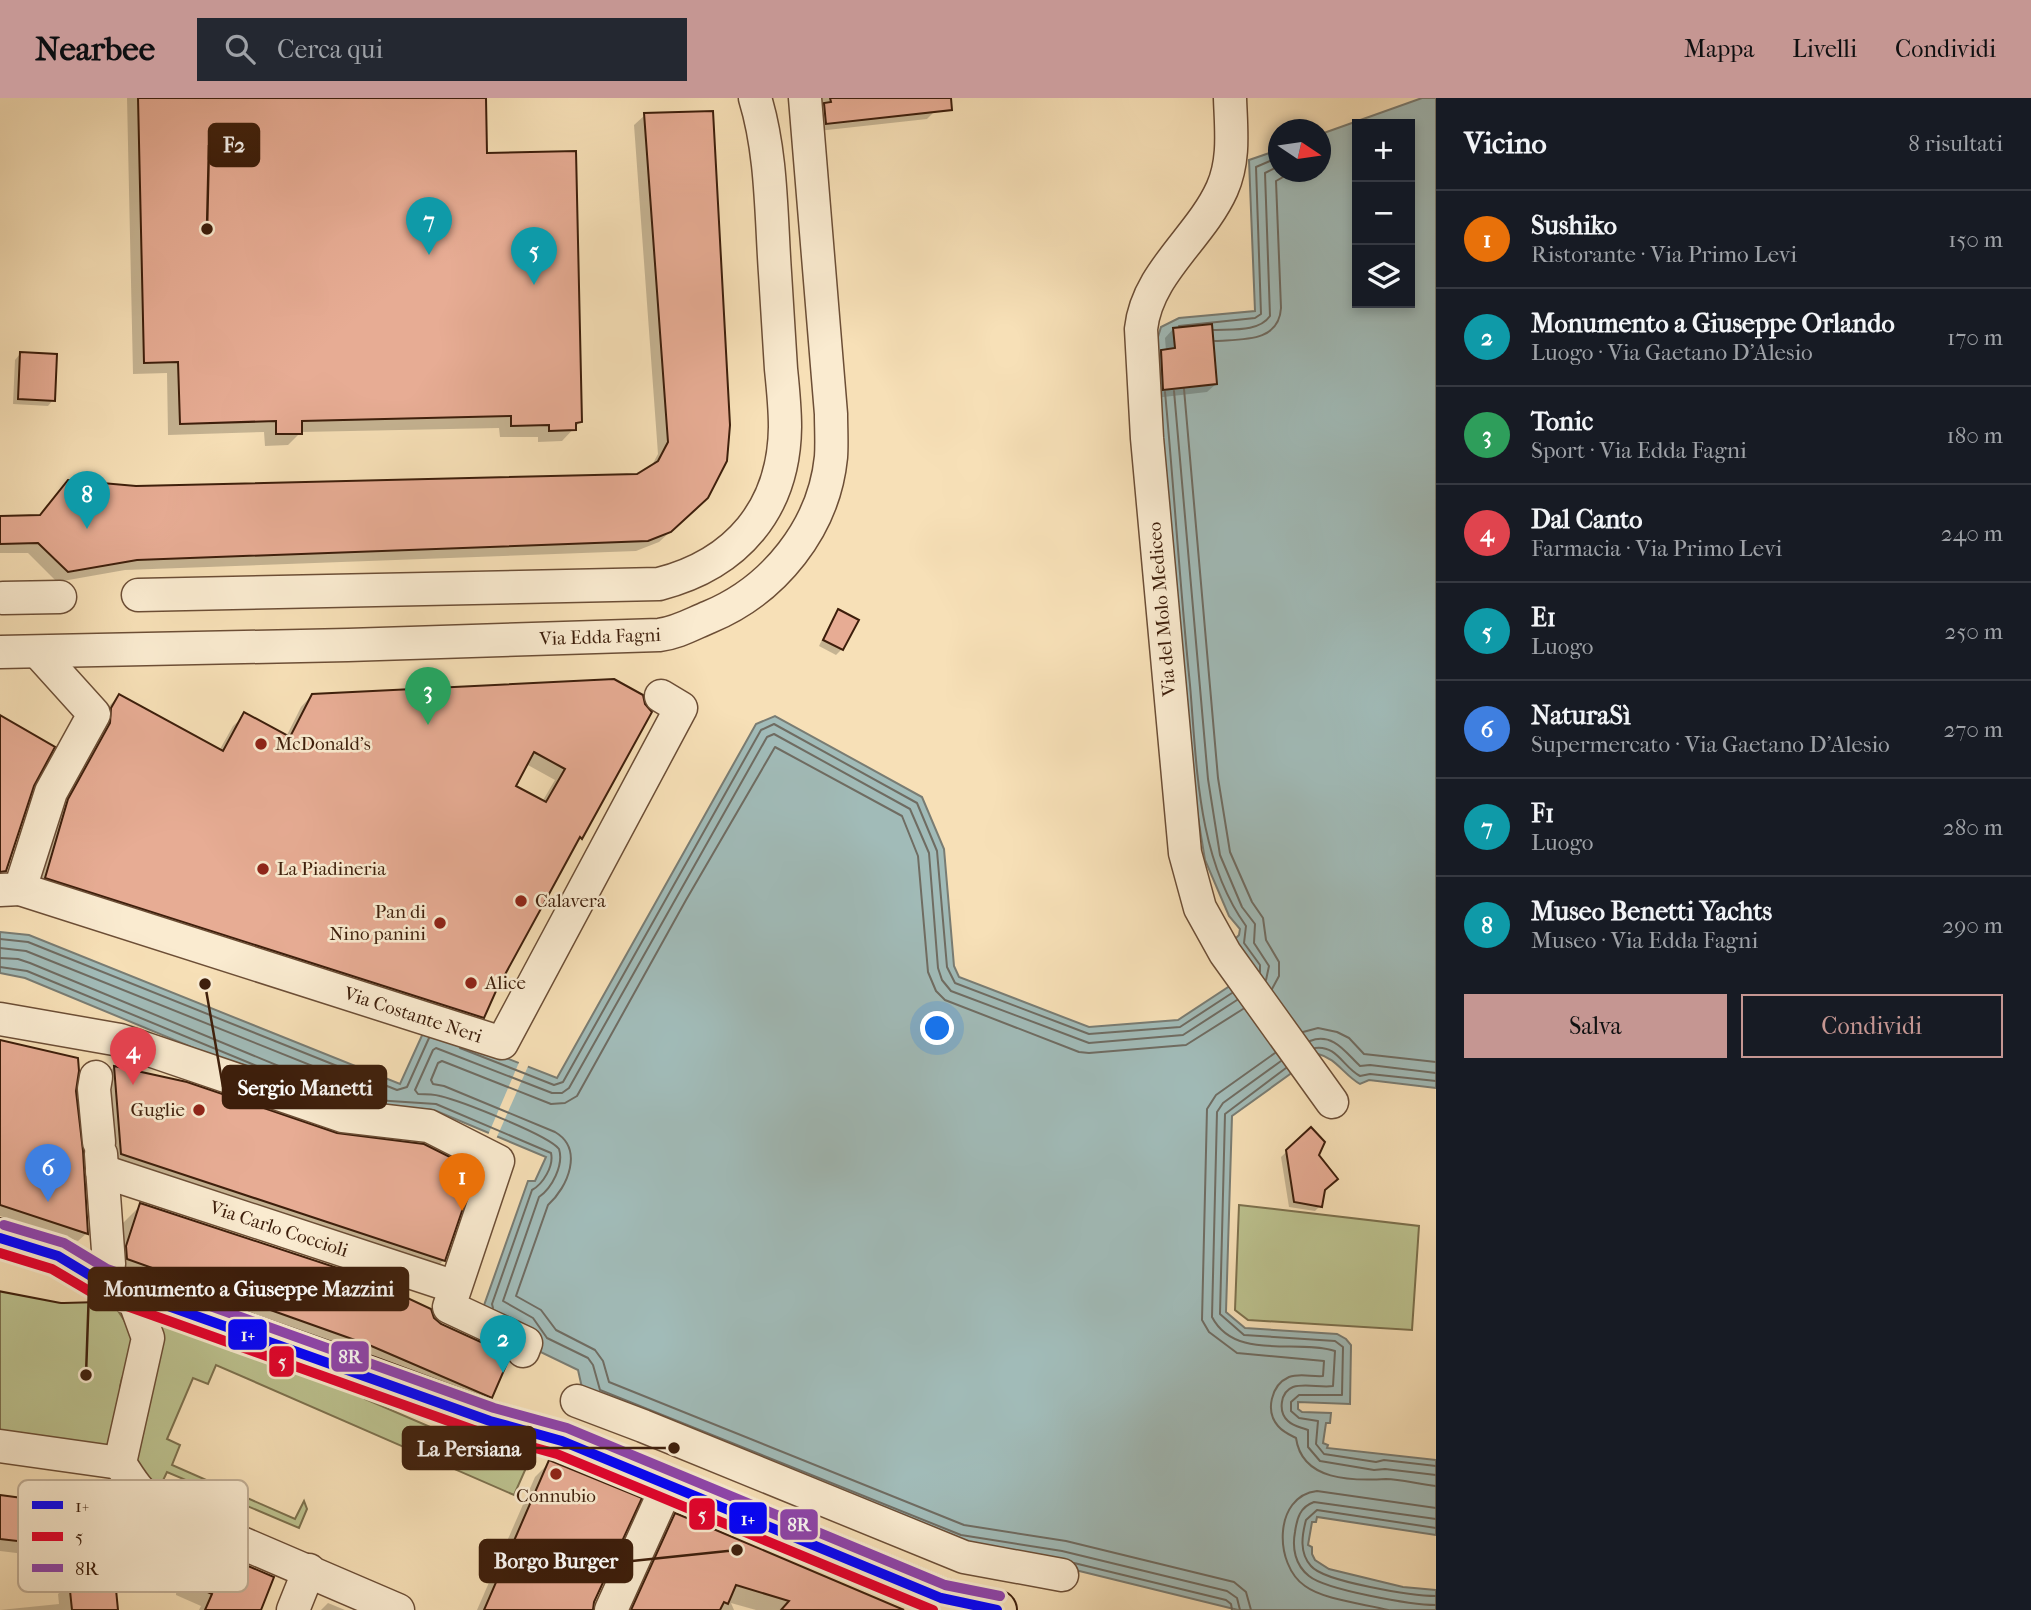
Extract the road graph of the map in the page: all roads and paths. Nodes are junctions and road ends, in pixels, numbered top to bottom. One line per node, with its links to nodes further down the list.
1 (755, 98): 4 (street)
2 (805, 98): 8 (street, Via Edda Fagni)
3 (1230, 98): 13 (street, Via del Molo Mediceo)
4 (138, 596)
5 (60, 597): 6 (street)
6 (2, 598)
7 (0, 652): 8 (street, Via Edda Fagni)
8 (38, 652): 10 (street)
9 (661, 696): 10 (street, Via Costante Neri)
10 (10, 890)
11 (0, 1019): 12 (street)
12 (100, 1059): 14 (street); 18 (street)
13 (1332, 1102)
14 (101, 1156): 17 (street); 18 (street, Via Carlo Coccioli)
15 (0, 1238): 17 (main road)
16 (0, 1271): 17 (main road)
17 (114, 1279): 22 (street); 24 (main road)
18 (456, 1287): 19 (street)
19 (523, 1351)
20 (577, 1401): 27 (street)
21 (0, 1446): 22 (street)
22 (120, 1463): 23 (street)
23 (130, 1480)
24 (668, 1484): 28 (main road); 31 (street)
25 (248, 1545): 26 (street)
26 (309, 1570): 29 (street); 30 (street)
27 (1062, 1575)
28 (946, 1604): 32 (main road)
29 (292, 1610)
30 (398, 1610)
31 (611, 1610)
32 (997, 1610)

